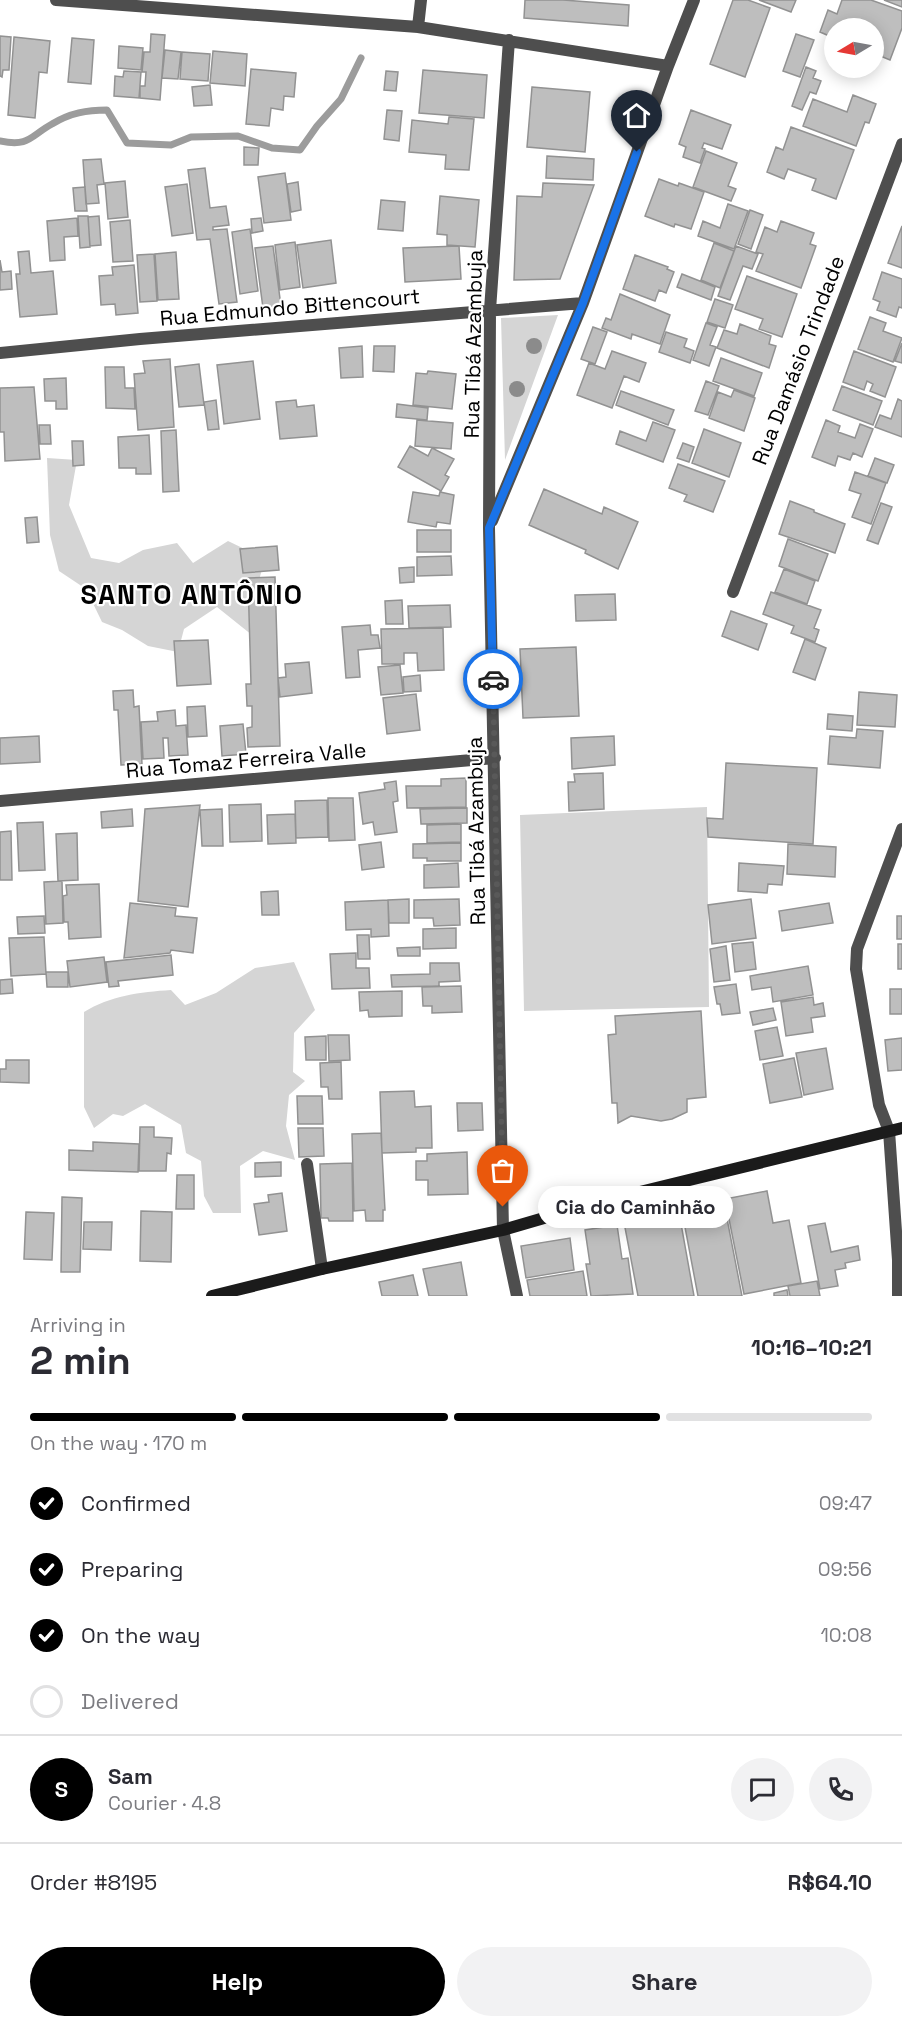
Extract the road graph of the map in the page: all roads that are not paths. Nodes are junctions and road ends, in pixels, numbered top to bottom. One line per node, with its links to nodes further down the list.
1 (56, 0): 4 (street)
2 (421, 0): 4 (street)
3 (694, 0): 6 (street)
4 (418, 27): 5 (street)
5 (509, 40): 6 (street); 9 (street, Rua Tibá Azambuja)
6 (668, 66): 8 (street)
7 (902, 144): 12 (street, Rua Damásio Trindade)
8 (583, 303): 9 (street, Rua Edmundo Bittencourt); 11 (street)
9 (490, 309): 10 (street, Rua Edmundo Bittencourt); 11 (street, Rua Tibá Azambuja)
10 (0, 353)
11 (489, 528): 13 (street, Rua Tibá Azambuja)
12 (733, 592)
13 (495, 758): 14 (street, Rua Tomaz Ferreira Valle); 19 (street, Rua Tibá Azambuja)
14 (0, 801)
15 (902, 829): 17 (street)
16 (902, 1128): 17 (main road)
17 (889, 1131): 19 (main road); 23 (street)
18 (307, 1164): 20 (street)
19 (503, 1230): 20 (main road); 22 (street, Rua Tibá Azambuja)
20 (322, 1269): 21 (main road)
21 (213, 1296)
22 (517, 1296)
23 (898, 1296)

